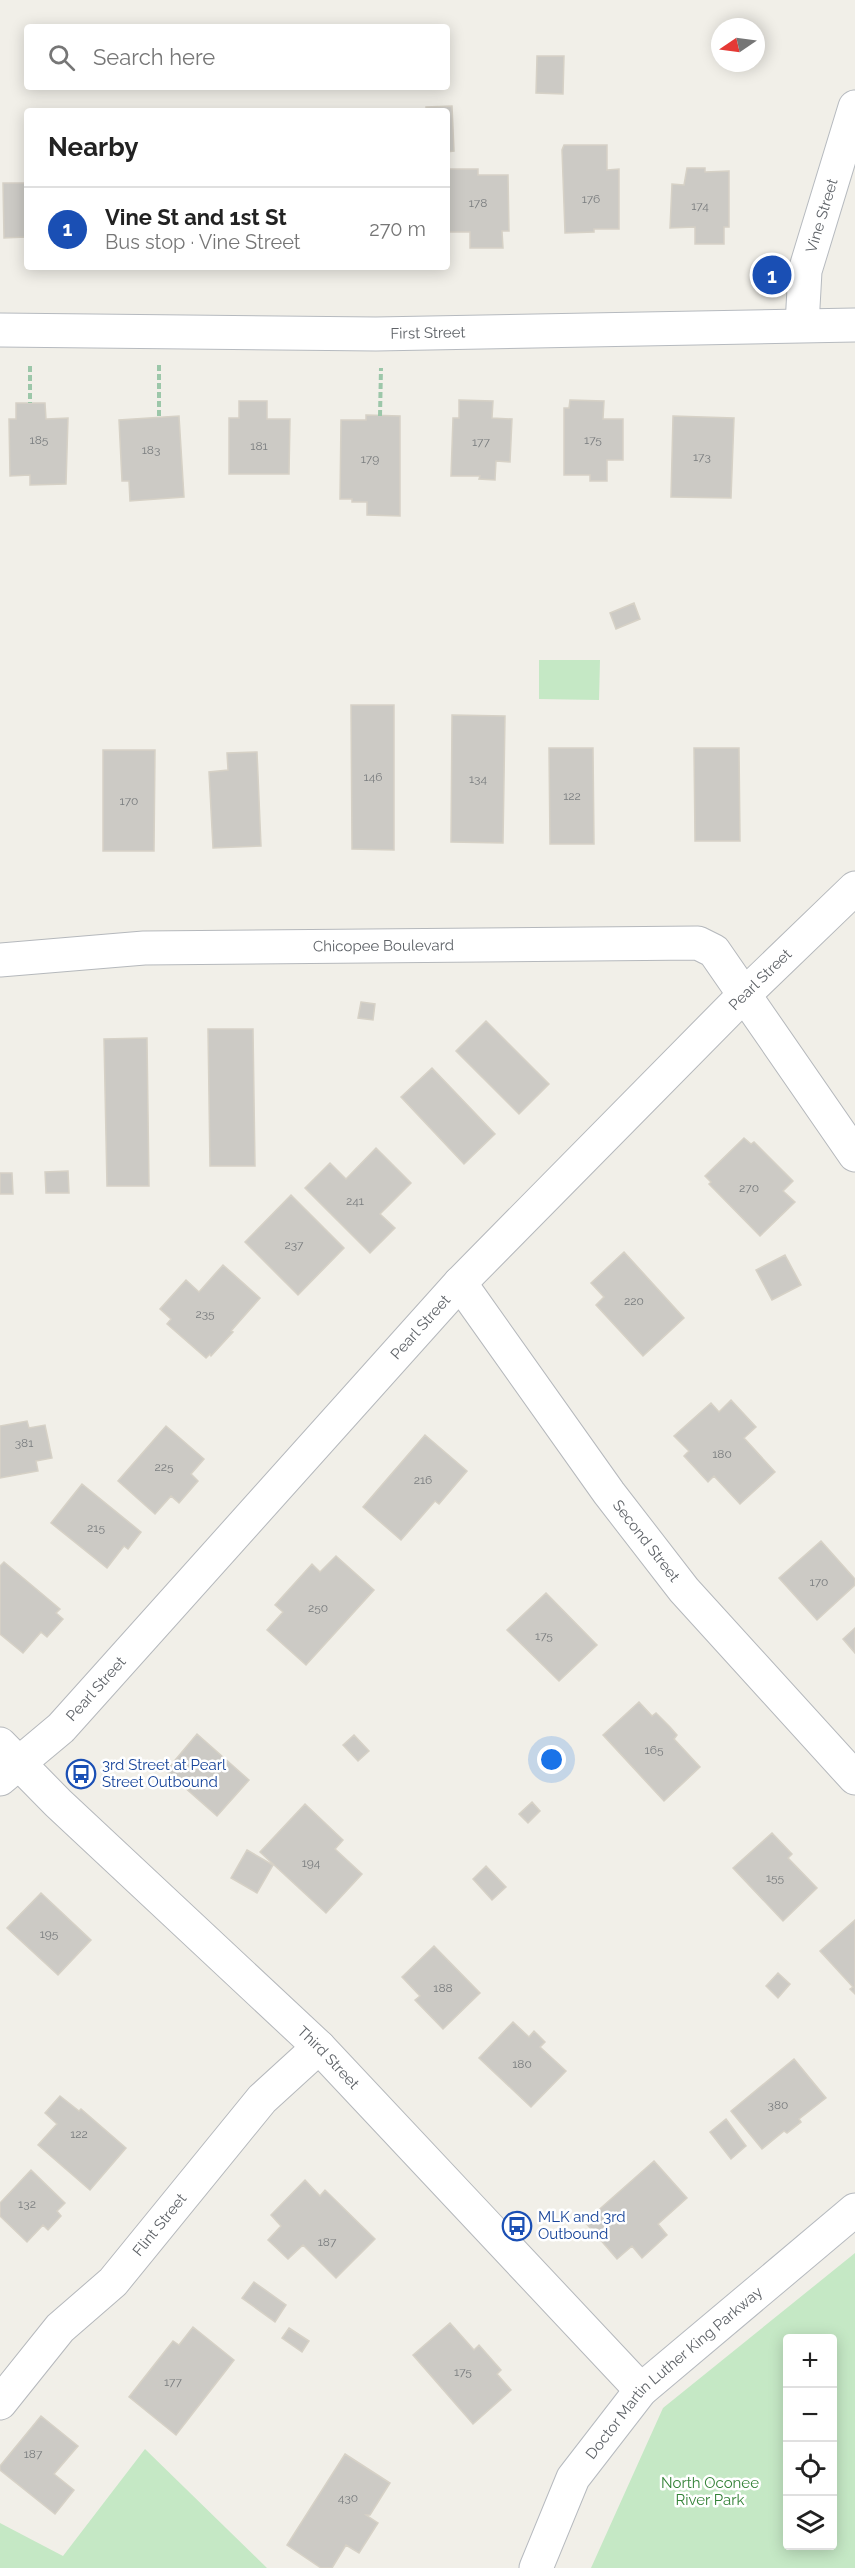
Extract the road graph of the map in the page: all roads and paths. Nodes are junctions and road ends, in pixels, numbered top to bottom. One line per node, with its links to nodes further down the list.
1 (855, 107): 2 (street, Vine Street)
2 (801, 325): 3 (street, First Street); 4 (street, First Street)
3 (855, 325)
4 (0, 330)
5 (382, 358): 9 (path)
6 (30, 362): 8 (path)
7 (159, 362): 10 (path)
8 (30, 403)
9 (380, 416)
10 (159, 417)
11 (855, 888): 13 (street, Pearl Street)
12 (0, 960): 13 (street, Chicopee Boulevard)
13 (744, 995): 14 (street, Chicopee Boulevard); 15 (street, Pearl Street)
14 (855, 1155)
15 (460, 1283): 16 (street, Pearl Street); 17 (street, Second Street)
16 (6, 1762): 18 (street, Third Street)
17 (855, 1778)
18 (319, 2048): 20 (street, Third Street); 21 (street, Flint Street)
19 (855, 2210): 20 (street, Doctor Martin Luther King Parkway)
20 (641, 2390): 22 (street, Doctor Martin Luther King Parkway)
21 (0, 2403)
22 (536, 2568)

